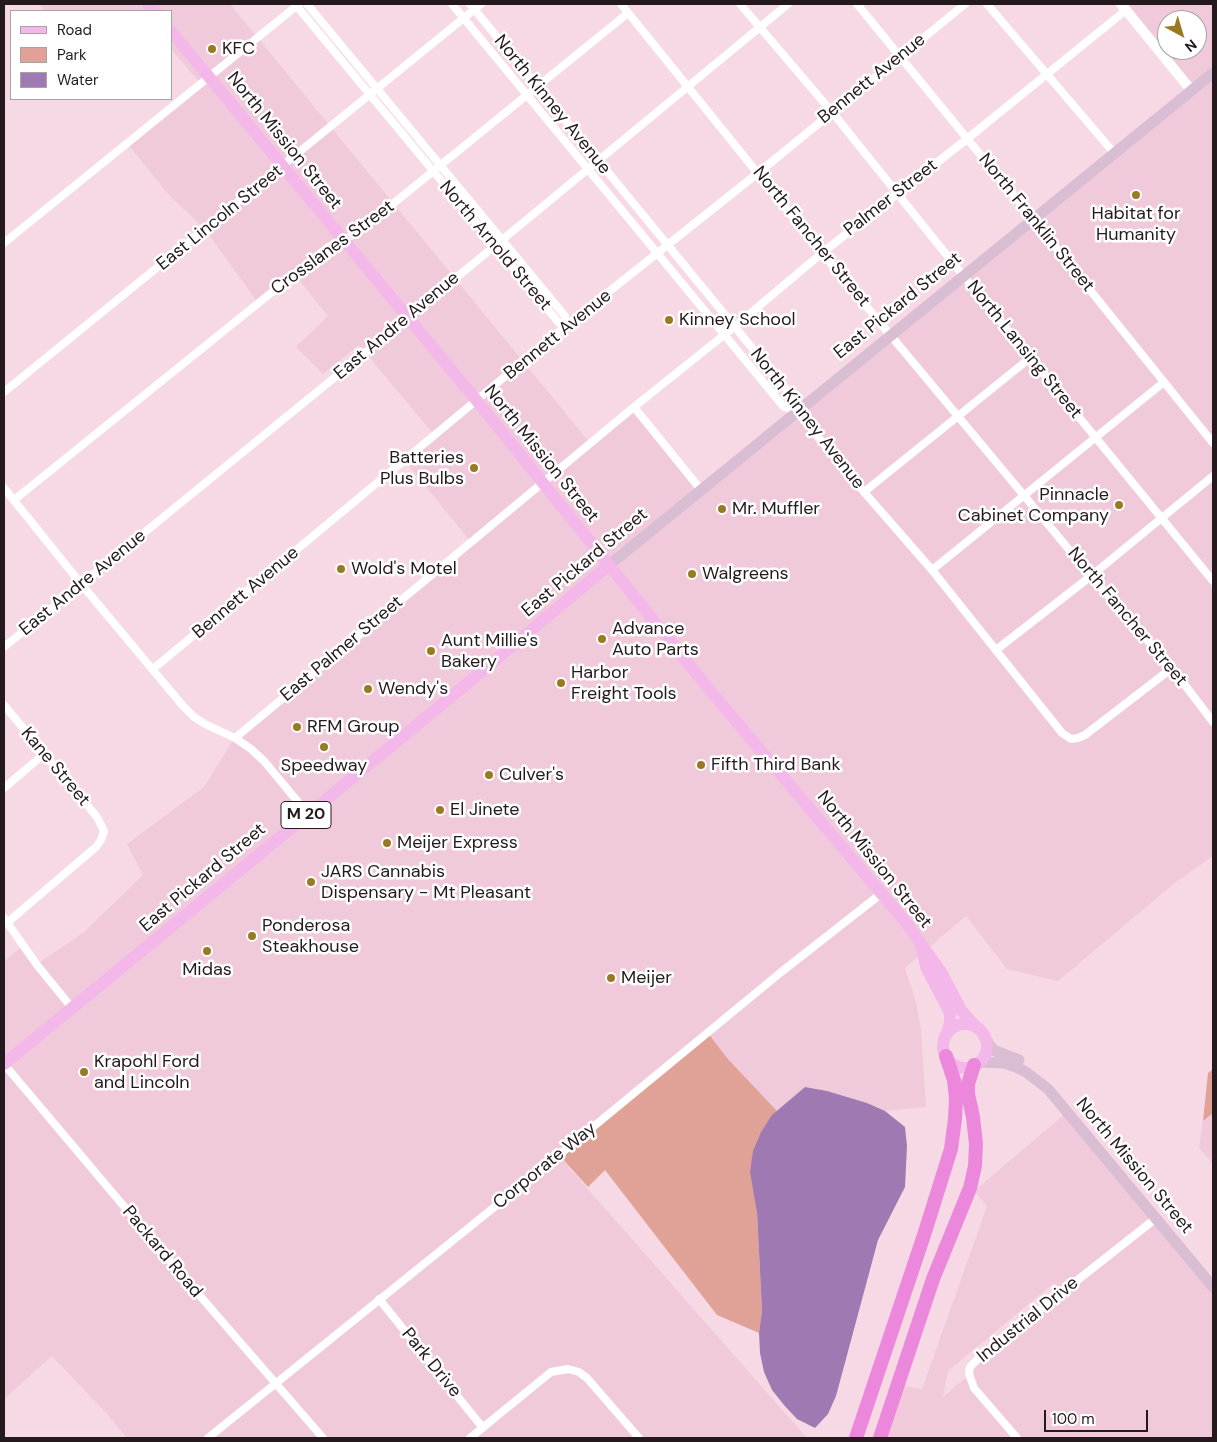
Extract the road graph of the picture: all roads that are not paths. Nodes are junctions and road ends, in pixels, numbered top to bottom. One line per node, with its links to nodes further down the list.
1 (297, 4): 19 (street); 24 (street, North Arnold Street)
2 (308, 4): 22 (street, North Arnold Street)
3 (452, 4): 13 (street)
4 (620, 4): 12 (street, North Fancher Street)
5 (740, 4): 14 (street, North Lansing Street)
6 (788, 4): 14 (street, East Andre Avenue)
7 (857, 4): 16 (street, North Franklin Street)
8 (965, 4): 16 (street, Bennett Avenue)
9 (987, 4): 18 (street)
10 (475, 6): 13 (street, East Lincoln Street); 20 (street, North Kinney Avenue)
11 (1124, 7): 18 (street, Palmer Street); 23 (street)
12 (628, 13): 20 (street, Crosslanes Street); 21 (street, North Fancher Street)
13 (464, 18): 22 (street, East Lincoln Street); 25 (street)
14 (759, 27): 21 (street, East Andre Avenue); 26 (street, North Lansing Street)
15 (172, 32): 19 (main road, North Mission Street)
16 (900, 56): 26 (street, Bennett Avenue); 27 (street, North Franklin Street)
17 (1213, 73): 23 (main road, East Pickard Street)
18 (1047, 74): 27 (street, Palmer Street); 28 (street)
19 (209, 76): 31 (main road, North Mission Street); 39 (street)
20 (538, 86): 25 (street, Crosslanes Street); 29 (street, North Kinney Avenue)
21 (687, 86): 29 (street, East Andre Avenue); 34 (street, North Fancher Street)
22 (378, 89): 24 (street, East Lincoln Street); 30 (street, North Arnold Street)
23 (1191, 90): 28 (main road, East Pickard Street)
24 (371, 94): 31 (street, East Lincoln Street); 33 (street, North Arnold Street)
25 (527, 95): 30 (street, Crosslanes Street); 32 (street)
26 (832, 112): 34 (street, Bennett Avenue); 35 (street, North Lansing Street)
27 (967, 139): 35 (street, Palmer Street); 36 (street, North Franklin Street)
28 (1114, 153): 36 (main road, East Pickard Street)
29 (598, 161): 32 (street, East Andre Avenue); 40 (street, North Kinney Avenue)
30 (441, 166): 33 (street, Crosslanes Street); 37 (street, North Arnold Street)
31 (283, 167): 38 (main road, North Mission Street); 52 (street, East Lincoln Street)
32 (588, 169): 37 (street, East Andre Avenue); 43 (street)
33 (434, 171): 38 (street, Crosslanes Street); 41 (street, North Arnold Street)
34 (758, 173): 40 (street, Bennett Avenue); 42 (street, North Fancher Street)
35 (897, 193): 42 (street, Palmer Street); 44 (street, North Lansing Street)
36 (1033, 218): 44 (main road, East Pickard Street); 51 (street, North Franklin Street)
37 (502, 239): 41 (street, East Andre Avenue); 46 (street, North Arnold Street)
38 (342, 240): 45 (main road, North Mission Street); 65 (street, Crosslanes Street)
39 (4, 244)
40 (668, 245): 43 (street, Bennett Avenue); 47 (street, North Kinney Avenue)
41 (494, 246): 45 (street, East Andre Avenue); 46 (street, North Arnold Street)
42 (822, 252): 47 (street, Palmer Street); 48 (street, North Fancher Street)
43 (657, 255): 46 (street, Bennett Avenue); 49 (street)
44 (963, 276): 48 (main road, East Pickard Street); 50 (street, North Lansing Street)
45 (408, 318): 53 (main road, North Mission Street); 71 (street, East Andre Avenue)
46 (567, 326): 53 (street, Bennett Avenue)
47 (734, 327): 49 (street, Palmer Street); 55 (street, North Kinney Avenue)
48 (891, 334): 55 (main road, East Pickard Street); 56 (street, North Fancher Street)
49 (723, 335): 54 (street, Palmer Street); 55 (street)
50 (1030, 358): 56 (street); 57 (street, North Lansing Street)
51 (1164, 382): 57 (street); 58 (street, North Franklin Street)
52 (4, 392)
53 (477, 402): 60 (main road, North Mission Street); 75 (street, Bennett Avenue)
54 (634, 407): 60 (street, East Palmer Street); 62 (street)
55 (797, 412): 62 (main road, East Pickard Street); 63 (street, North Kinney Avenue)
56 (957, 416): 63 (street); 64 (street, North Fancher Street)
57 (1095, 436): 64 (street); 66 (street, North Lansing Street)
58 (1213, 443)
59 (1213, 476): 66 (street)
60 (542, 484): 67 (main road, North Mission Street); 78 (street, East Palmer Street)
61 (4, 488): 65 (street)
62 (701, 490): 67 (main road, East Pickard Street)
63 (864, 492): 68 (street, North Kinney Avenue)
64 (1025, 494): 68 (street); 69 (street, North Fancher Street)
65 (14, 500): 71 (street)
66 (1162, 518): 69 (street); 70 (street, North Lansing Street)
67 (608, 566): 81 (main road, East Pickard Street / M 20); 82 (main road, North Mission Street)
68 (932, 570): 73 (street, North Kinney Avenue)
69 (1091, 576): 73 (street); 74 (street, North Fancher Street)
70 (1213, 580)
71 (82, 585): 72 (street, East Andre Avenue); 75 (street)
72 (4, 647)
73 (996, 650): 74 (street, North Kinney Avenue)
74 (1172, 668): 77 (street, North Fancher Street)
75 (153, 669): 78 (street)
76 (4, 705): 79 (street, Kane Street)
77 (1213, 722)
78 (234, 738): 81 (street)
79 (44, 754): 80 (street); 83 (street, Kane Street)
80 (4, 788)
81 (308, 814): 85 (main road, East Pickard Street / M 20)
82 (882, 893): 84 (main road, North Mission Street); 95 (street, Corporate Way)
83 (6, 920): 85 (street)
84 (921, 946): 86 (main road, North Mission Street); 87 (main road, North Mission Street)
85 (72, 1008): 90 (main road, East Pickard Street / M 20)
86 (975, 1026): 87 (main road); 88 (main road, North Mission Street)
87 (947, 1033): 89 (main road, North Mission Street)
88 (986, 1038): 91 (main road); 92 (main road, North Mission Street)
89 (946, 1056): 91 (main road, North Mission Street); 102 (highway)
90 (4, 1064): 96 (street, Packard Road)
91 (976, 1064): 92 (main road, North Mission Street); 103 (highway)
92 (1048, 1089): 93 (main road, North Mission Street)
93 (1155, 1219): 94 (main road, North Mission Street); 104 (street, Industrial Drive)
94 (1213, 1287)
95 (379, 1299): 96 (street, Corporate Way); 97 (street, Park Drive)
96 (275, 1383): 98 (street, Corporate Way); 99 (street, Packard Road)
97 (483, 1428): 100 (street); 101 (street)
98 (208, 1438)
99 (323, 1438)
100 (470, 1438)
101 (639, 1438)
102 (856, 1438)
103 (880, 1438)
104 (1017, 1438)

